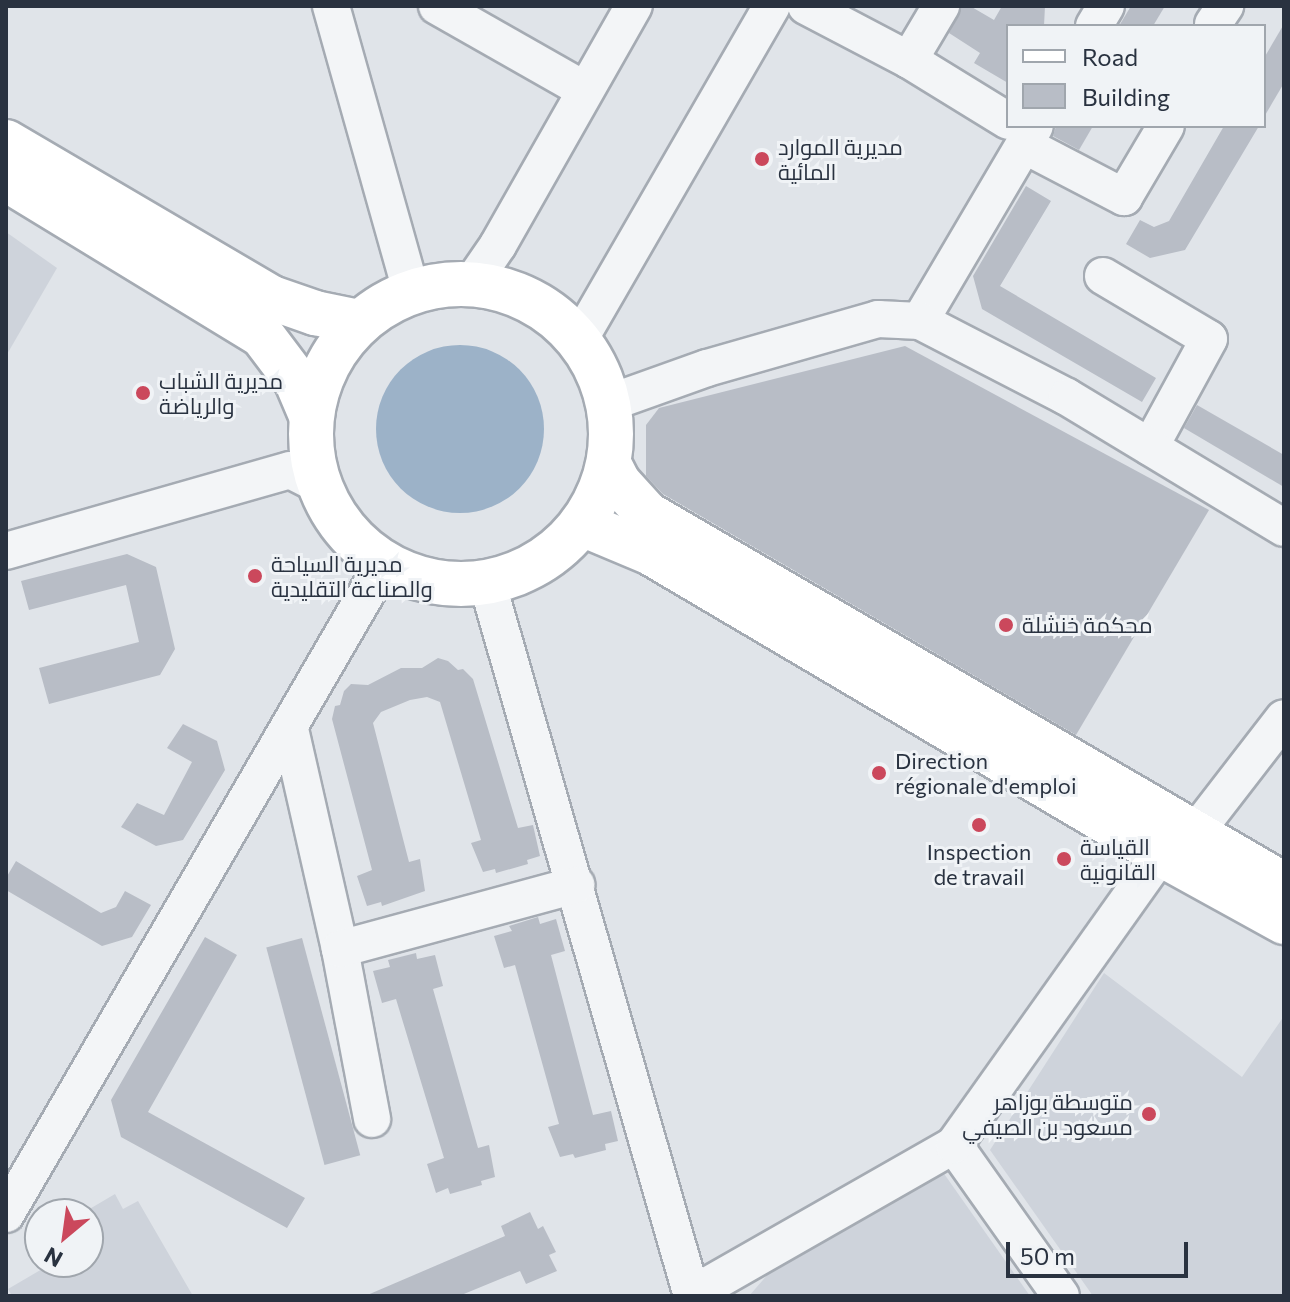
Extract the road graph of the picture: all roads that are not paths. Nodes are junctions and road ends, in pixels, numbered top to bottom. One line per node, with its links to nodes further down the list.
1 (331, 6): 18 (street)
2 (437, 6): 10 (street)
3 (634, 6): 10 (street)
4 (772, 6): 21 (street)
5 (806, 6): 9 (street)
6 (941, 6): 9 (street)
7 (1106, 6): 8 (street)
8 (1095, 24)
9 (909, 60): 11 (street)
10 (585, 90): 17 (street)
11 (1006, 121)
12 (1165, 128): 13 (street)
13 (1022, 131): 19 (street)
14 (6, 142): 20 (main road)
15 (6, 179): 23 (main road)
16 (1103, 276): 24 (street)
17 (472, 283): 18 (main road); 21 (main road)
18 (411, 291): 20 (main road)
19 (920, 321): 22 (street); 24 (street)
20 (359, 322): 23 (main road)
21 (579, 340): 22 (main road)
22 (609, 403): 25 (main road)
23 (311, 415): 26 (main road)
24 (1150, 447): 28 (street)
25 (609, 464): 27 (main road); 34 (main road)
26 (319, 485): 29 (street); 30 (main road)
27 (582, 524): 31 (main road); 34 (main road)
28 (1284, 528)
29 (6, 551)
30 (384, 563): 31 (main road); 33 (street)
31 (487, 582): 35 (street)
32 (1284, 718): 34 (street)
33 (290, 729): 38 (street); 41 (street)
34 (1178, 844): 36 (main road); 37 (main road); 40 (street)
35 (576, 885): 38 (street); 42 (street)
36 (1284, 885)
37 (1284, 922)
38 (340, 949): 39 (street)
39 (372, 1119)
40 (954, 1145): 42 (street); 43 (street)
41 (6, 1214)
42 (692, 1295)
43 (1061, 1296)

